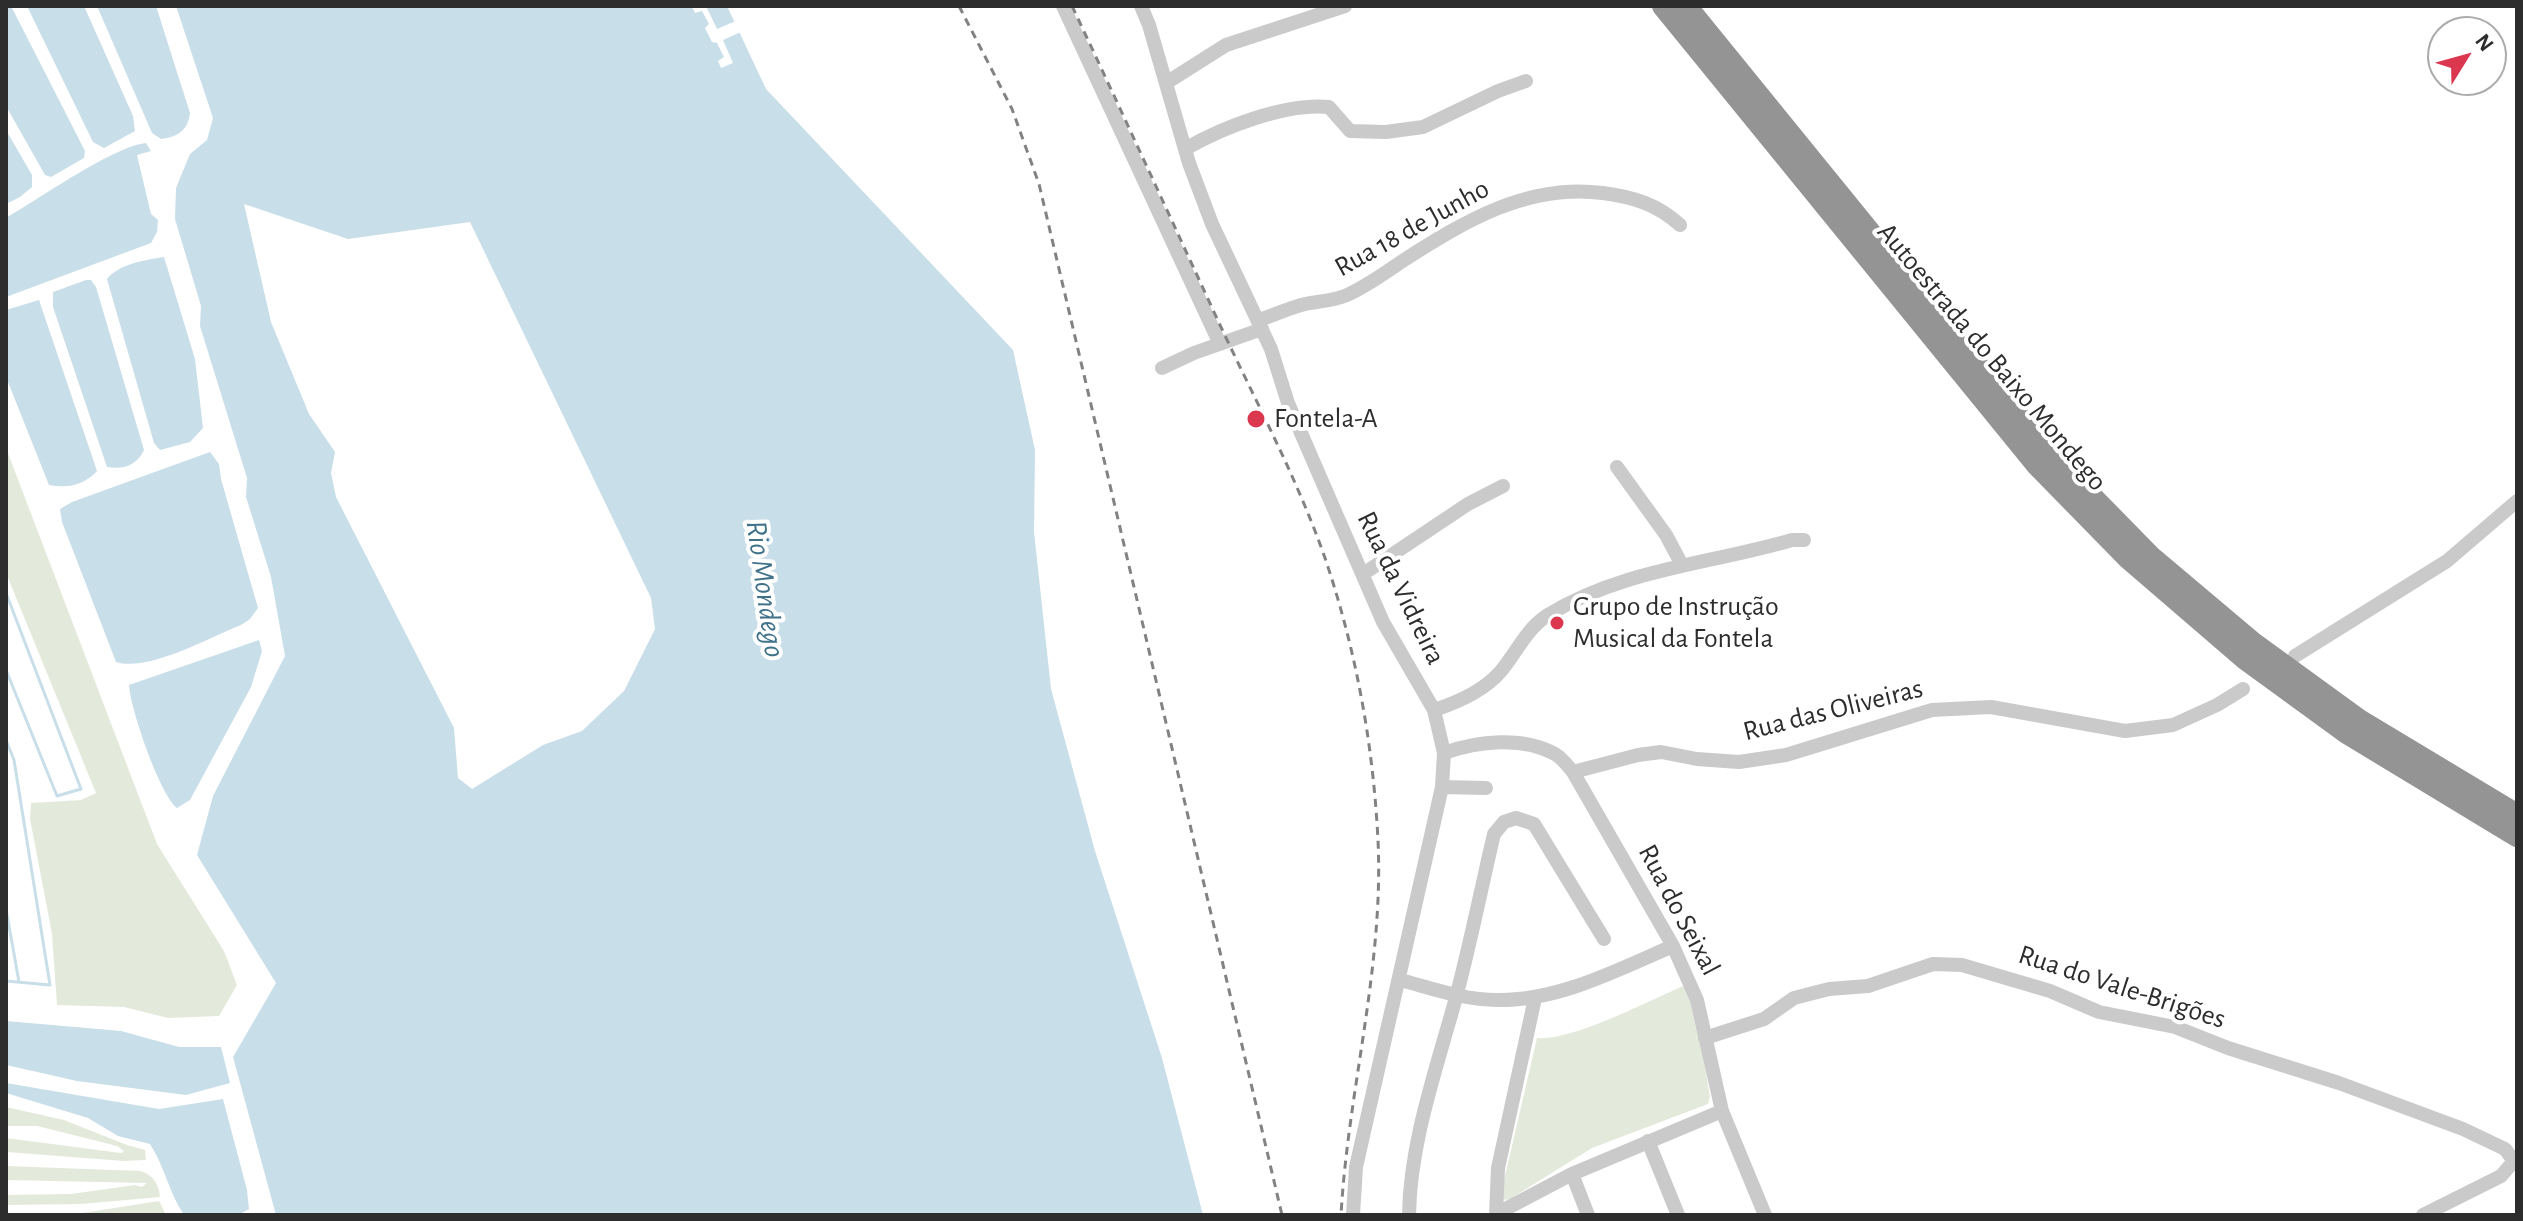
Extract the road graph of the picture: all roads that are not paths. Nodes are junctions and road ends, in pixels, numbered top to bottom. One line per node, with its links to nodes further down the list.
1 (1063, 6): 11 (street)
2 (1141, 6): 7 (street, Rua da Vidreira)
3 (1345, 6): 7 (street)
4 (1663, 6): 27 (highway, Autoestrada do Baixo Mondego)
5 (1686, 6): 26 (highway, Autoestrada do Baixo Mondego)
6 (1526, 81): 8 (street)
7 (1166, 83): 8 (street, Rua da Vidreira)
8 (1185, 149): 10 (street, Rua da Vidreira)
9 (1680, 225): 10 (street, Rua 18 de Junho)
10 (1260, 325): 11 (street, Rua 18 de Junho); 18 (street, Rua da Vidreira)
11 (1220, 344): 12 (street, Rua 18 de Junho)
12 (1162, 368)
13 (1617, 467): 17 (street)
14 (1503, 486): 18 (street)
15 (2517, 501): 19 (street)
16 (1804, 540): 17 (street)
17 (1682, 565): 21 (street)
18 (1363, 574): 21 (street, Rua da Vidreira)
19 (2295, 656)
20 (2243, 689): 23 (street, Rua das Oliveiras)
21 (1434, 710): 22 (street, Rua da Vidreira)
22 (1444, 753): 23 (street); 24 (street, Rua da Vidreira)
23 (1573, 772): 29 (street, Rua do Seixal)
24 (1442, 787): 25 (street); 30 (street, Rua da Vidreira)
25 (1486, 788)
26 (2517, 815)
27 (2517, 836)
28 (1604, 939): 31 (street)
29 (1673, 946): 32 (street); 33 (street, Rua do Seixal)
30 (1400, 980): 31 (street); 38 (street, Rua da Vidreira)
31 (1457, 996): 32 (street); 39 (street)
32 (1535, 998): 37 (street)
33 (1705, 1038): 34 (street, Rua do Seixal); 43 (street, Rua do Vale-Brigões)
34 (1722, 1111): 35 (street); 42 (street, Rua do Seixal)
35 (1648, 1141): 36 (street); 41 (street)
36 (1572, 1174): 37 (street); 40 (street)
37 (1496, 1214)
38 (1353, 1215)
39 (1409, 1215)
40 (1588, 1215)
41 (1678, 1215)
42 (1765, 1215)
43 (2423, 1215)

